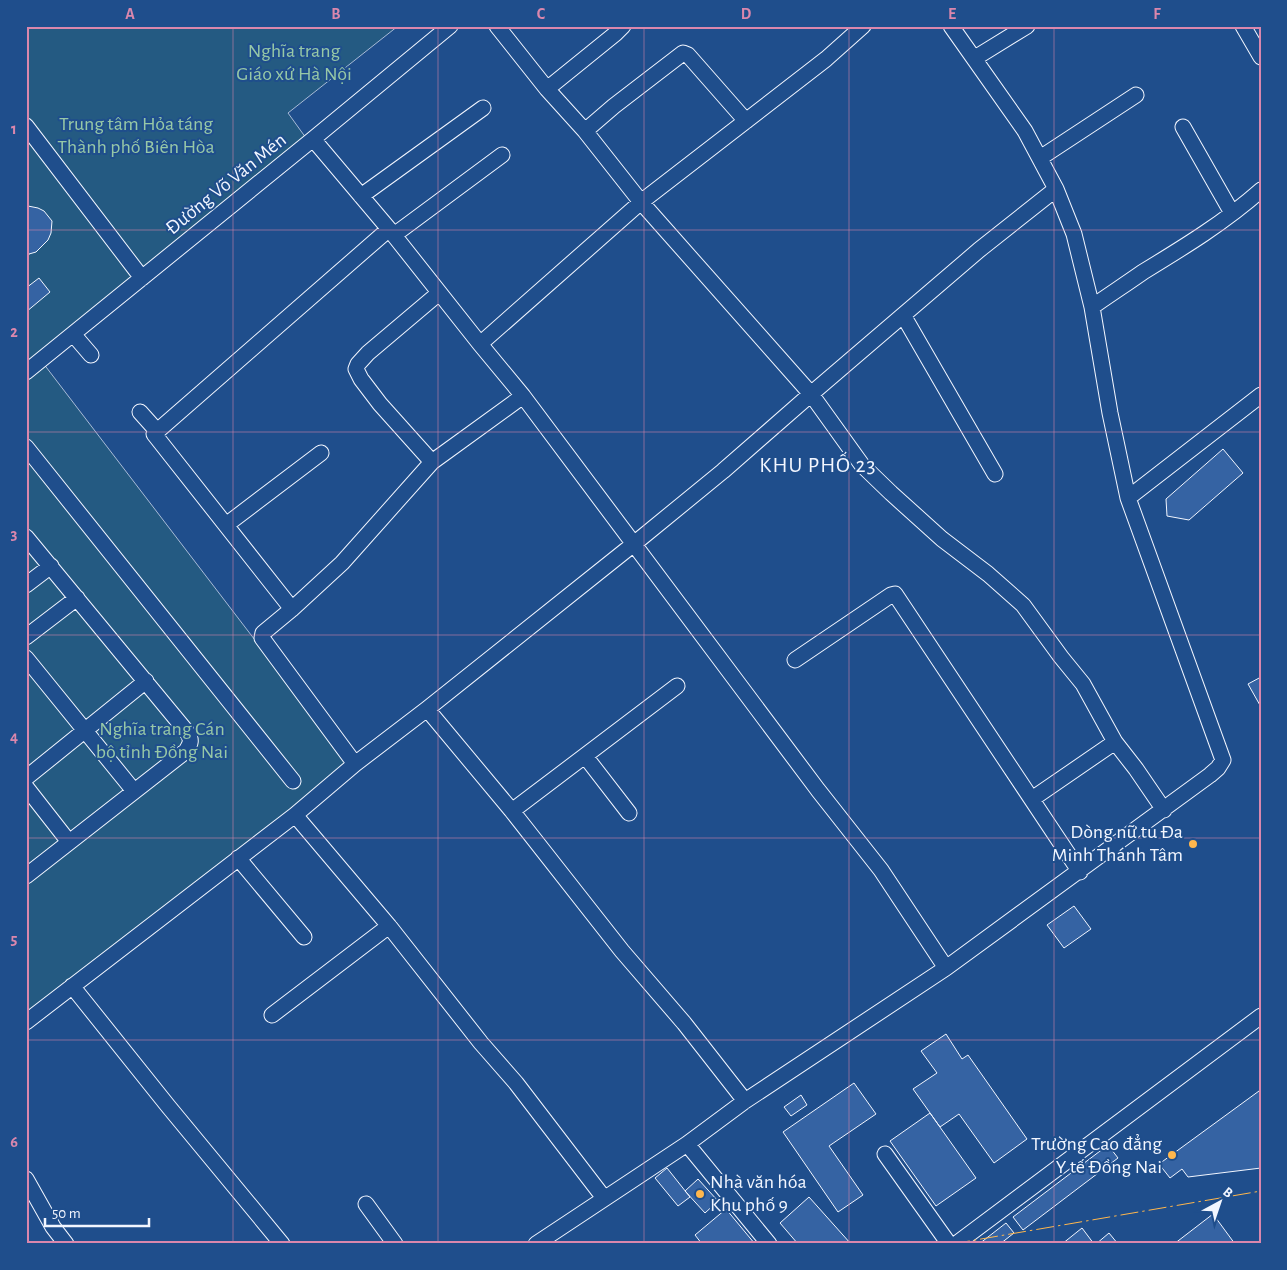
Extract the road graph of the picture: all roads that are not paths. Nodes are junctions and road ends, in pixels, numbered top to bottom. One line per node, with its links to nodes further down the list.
1 (450, 26): 17 (street, Đường Võ Văn Mén)
2 (497, 26): 10 (street)
3 (623, 26): 10 (street)
4 (863, 26): 13 (street)
5 (951, 26): 8 (street)
6 (1027, 26): 8 (street)
7 (1243, 26): 9 (street)
8 (975, 58): 19 (street)
9 (1261, 58)
10 (547, 89): 16 (street)
11 (1136, 95): 19 (street)
12 (482, 108): 22 (street)
13 (746, 121): 16 (street); 23 (street)
14 (26, 126): 26 (street)
15 (1183, 127): 24 (street)
16 (585, 131): 23 (street)
17 (313, 139): 22 (street); 26 (street, Đường Võ Văn Mén)
18 (502, 155): 25 (street)
19 (1040, 158): 20 (street)
20 (1056, 189): 28 (street); 29 (street)
21 (1261, 190): 24 (street)
22 (361, 196): 25 (street)
23 (641, 202): 31 (street); 34 (street)
24 (1232, 213): 28 (street)
25 (391, 232): 27 (street); 38 (street)
26 (142, 278): 30 (street, Đường Võ Văn Mén)
27 (439, 293): 31 (street); 41 (street)
28 (1092, 307): 43 (street)
29 (903, 315): 34 (street); 42 (street)
30 (72, 334): 32 (street); 33 (street, Đường Võ Văn Mén)
31 (480, 344): 36 (street)
32 (91, 355)
33 (26, 372)
34 (811, 394): 46 (street); 58 (street)
35 (1261, 395): 43 (street)
36 (523, 396): 41 (street); 46 (street)
37 (140, 412): 38 (street)
38 (157, 431): 44 (street)
39 (26, 447): 62 (street)
40 (321, 453): 44 (street)
41 (432, 462): 50 (street)
42 (995, 474)
43 (1128, 498): 66 (street)
44 (226, 525): 50 (street)
45 (26, 537): 47 (street)
46 (635, 543): 56 (street); 76 (street)
47 (51, 566): 48 (street); 49 (street)
48 (26, 585)
49 (77, 598): 51 (street); 54 (street)
50 (292, 609): 60 (street)
51 (26, 637)
52 (26, 658): 57 (street)
53 (795, 660): 65 (street)
54 (146, 681): 57 (street); 64 (street)
55 (677, 686): 59 (street)
56 (427, 709): 60 (street); 67 (street)
57 (85, 730): 61 (street); 64 (street)
58 (1115, 742): 65 (street); 66 (street)
59 (585, 756): 67 (street); 68 (street)
60 (356, 764): 69 (street)
61 (26, 778)
62 (293, 782)
63 (26, 787): 70 (street)
64 (134, 791): 70 (street)
65 (1032, 799): 72 (street)
66 (1164, 810): 72 (street)
67 (512, 811): 81 (street)
68 (629, 813)
69 (295, 815): 71 (street); 74 (street)
70 (69, 842): 73 (street)
71 (238, 858): 75 (street); 77 (street)
72 (1080, 872): 76 (street)
73 (26, 876)
74 (389, 926): 78 (street); 85 (street)
75 (304, 937)
76 (946, 968): 81 (street)
77 (72, 986): 80 (street); 88 (street)
78 (272, 1015)
79 (1261, 1016): 93 (street)
80 (26, 1022)
81 (745, 1101): 82 (street)
82 (687, 1144): 85 (street); 91 (street)
83 (886, 1154): 92 (street)
84 (26, 1179): 87 (street)
85 (604, 1198): 90 (street)
86 (366, 1204): 89 (street)
87 (66, 1244)
88 (282, 1244)
89 (395, 1244)
90 (536, 1244)
91 (769, 1244)
92 (949, 1244)
93 (956, 1244)

